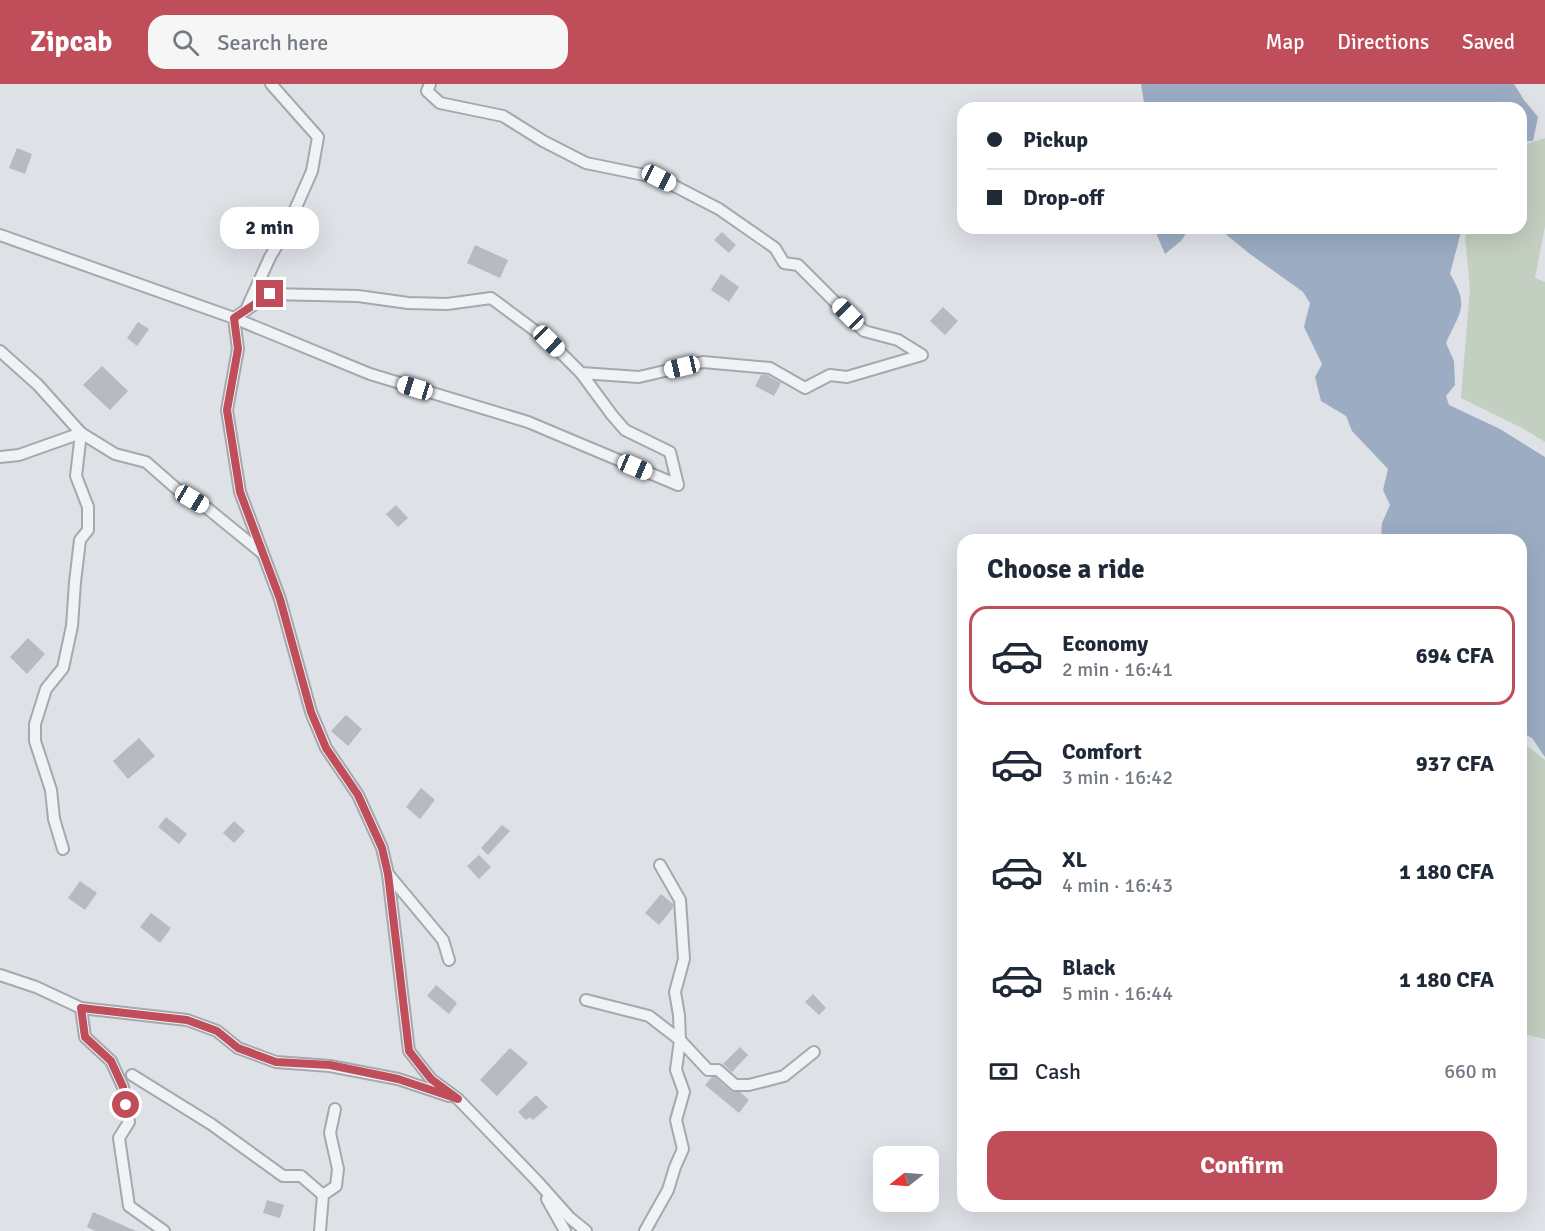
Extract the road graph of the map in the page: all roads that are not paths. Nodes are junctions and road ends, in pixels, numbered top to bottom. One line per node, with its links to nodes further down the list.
1 (271, 84): 4 (street)
2 (430, 84): 7 (street)
3 (0, 235): 5 (street)
4 (246, 310): 5 (street); 7 (street)
5 (234, 318): 7 (street); 10 (street)
6 (0, 351): 8 (street)
7 (581, 373)
8 (81, 433): 9 (street); 10 (street); 11 (street)
9 (0, 457)
10 (261, 552): 13 (street)
11 (63, 849)
12 (660, 866): 18 (street)
13 (388, 874): 14 (street); 21 (street)
14 (449, 960)
15 (0, 975): 17 (street)
16 (586, 1000): 18 (street)
17 (81, 1008): 21 (street); 25 (street)
18 (680, 1040): 19 (street); 29 (street)
19 (814, 1052)
20 (132, 1075): 24 (street)
21 (458, 1099): 23 (street)
22 (335, 1109): 24 (street)
23 (537, 1181): 27 (street); 28 (street)
24 (322, 1195): 26 (street)
25 (164, 1231)
26 (320, 1231)
27 (565, 1231)
28 (586, 1231)
29 (645, 1231)

